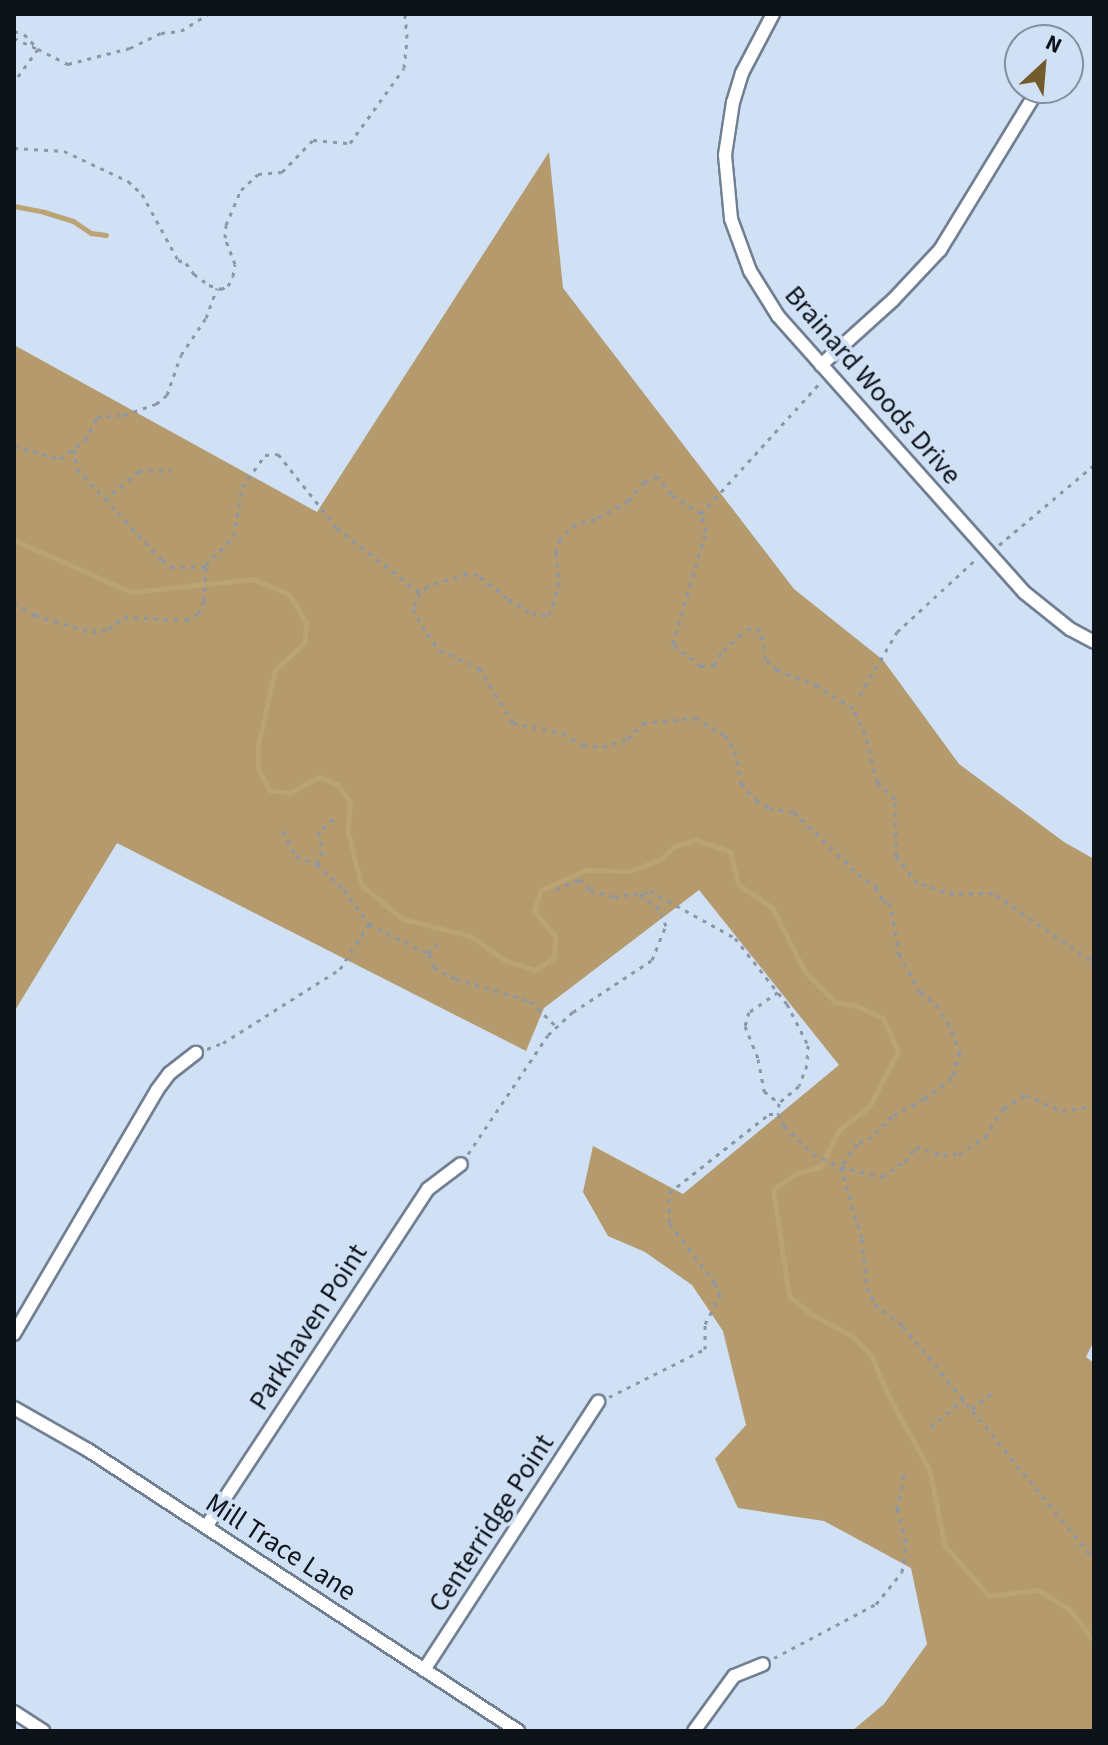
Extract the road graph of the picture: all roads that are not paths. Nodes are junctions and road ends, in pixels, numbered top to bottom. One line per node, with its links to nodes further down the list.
1 (773, 14): 3 (street, Brainard Woods Drive)
2 (1029, 104): 3 (street)
3 (825, 369): 4 (street, Brainard Woods Drive)
4 (1094, 642)
5 (196, 1053): 7 (street)
6 (461, 1164): 10 (street, Parkhaven Point)
7 (14, 1334)
8 (598, 1402): 12 (street, Centerridge Point)
9 (14, 1408): 10 (street, Mill Trace Lane)
10 (206, 1527): 12 (street, Mill Trace Lane)
11 (763, 1664): 16 (street)
12 (424, 1670): 15 (street, Mill Trace Lane)
13 (14, 1712): 14 (street)
14 (43, 1731)
15 (518, 1731)
16 (694, 1731)

